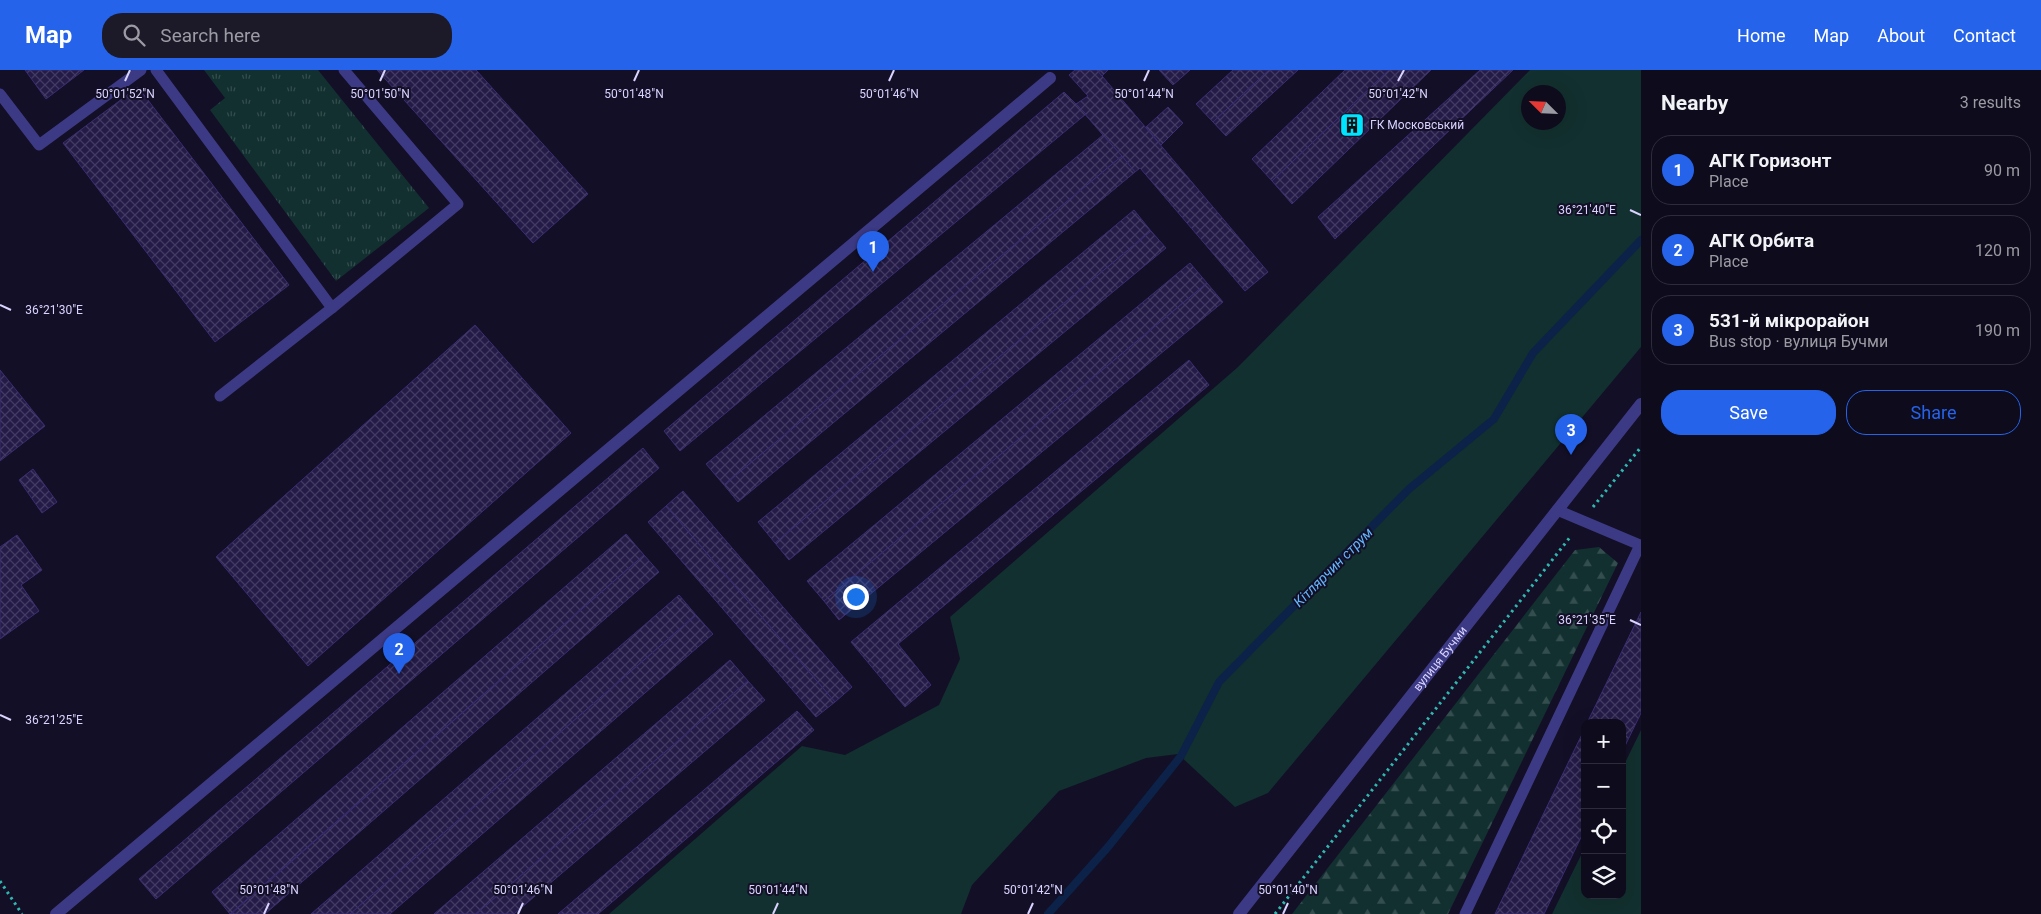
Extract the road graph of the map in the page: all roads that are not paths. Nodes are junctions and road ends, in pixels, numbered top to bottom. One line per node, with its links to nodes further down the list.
1 (141, 70): 5 (lane)
2 (156, 70): 6 (lane)
3 (344, 70): 6 (lane)
4 (1050, 78): 11 (street)
5 (0, 94)
6 (332, 308): 7 (lane)
7 (220, 396)
8 (1641, 404): 9 (street, вулиця Бучми)
9 (1557, 510): 10 (lane); 12 (street, вулиця Бучми)
10 (1640, 545): 13 (lane)
11 (56, 914)
12 (1239, 914)
13 (1465, 914)

